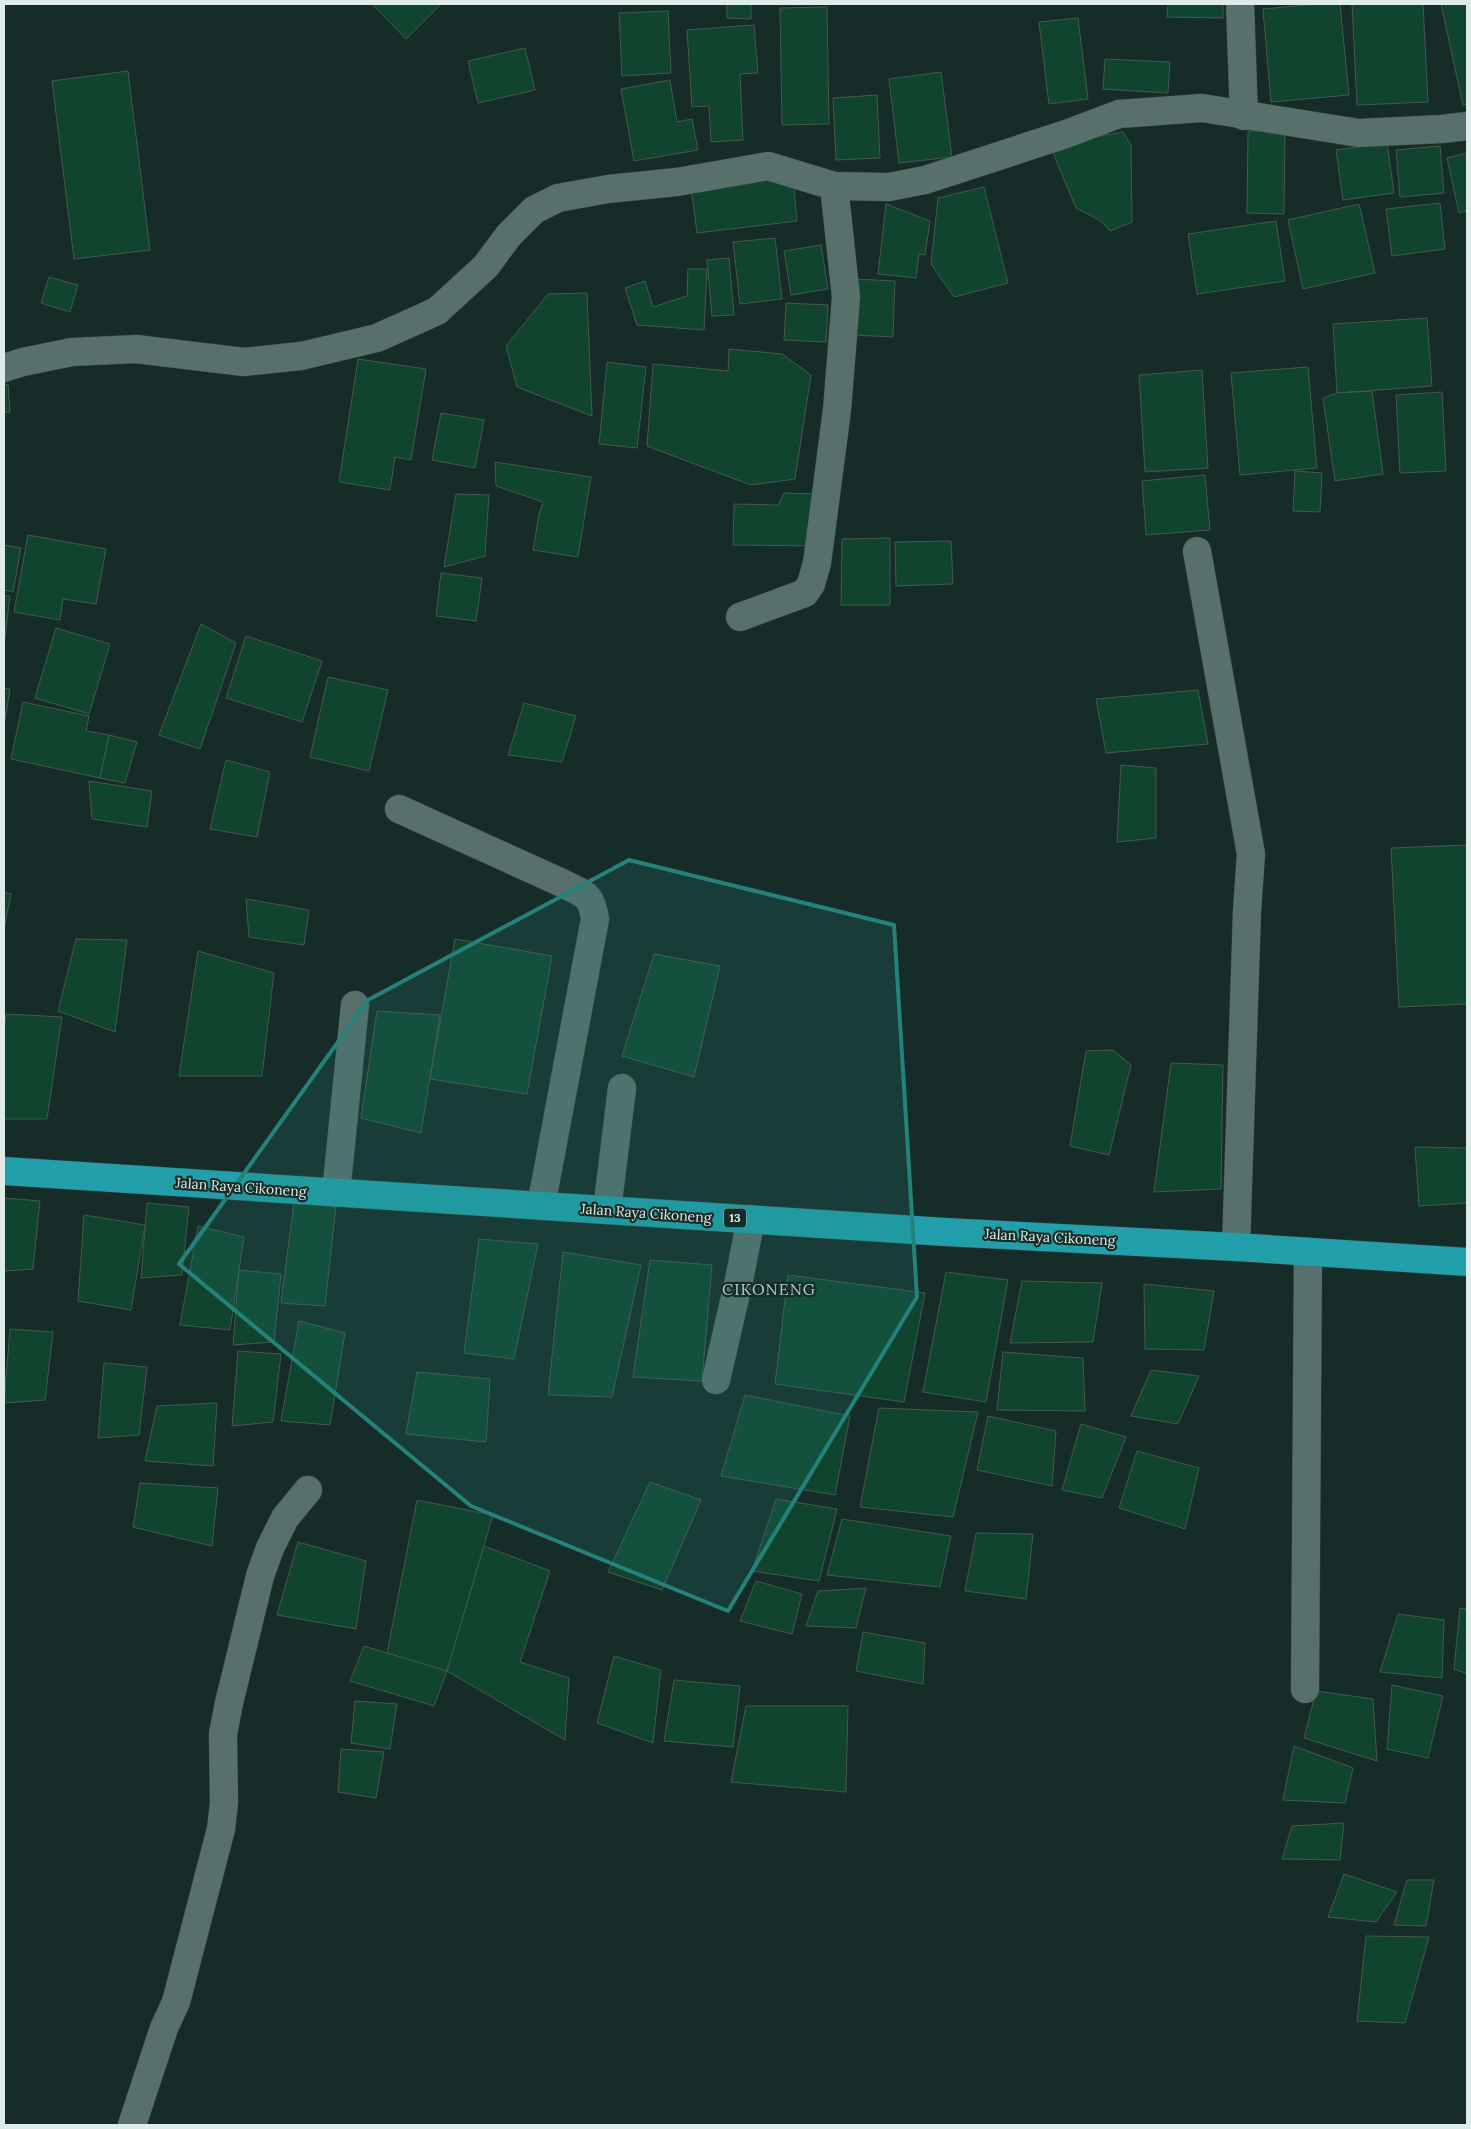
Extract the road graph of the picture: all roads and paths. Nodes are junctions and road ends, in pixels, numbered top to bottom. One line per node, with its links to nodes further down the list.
1 (1240, 4): 2 (street)
2 (1244, 116): 3 (street); 4 (street)
3 (1467, 126)
4 (834, 186): 5 (street); 7 (street)
5 (4, 368)
6 (1197, 551): 16 (street)
7 (740, 617)
8 (399, 809): 13 (street)
9 (355, 1005): 12 (street)
10 (622, 1088): 14 (street)
11 (4, 1171): 12 (highway, Jalan Raya Cikoneng / 13)
12 (336, 1193): 13 (highway, Jalan Raya Cikoneng / 13)
13 (541, 1206): 14 (highway, Jalan Raya Cikoneng / 13)
14 (608, 1210): 15 (highway, Jalan Raya Cikoneng / 13)
15 (751, 1219): 16 (highway, Jalan Raya Cikoneng / 13); 19 (street)
16 (1236, 1247): 17 (highway, Jalan Raya Cikoneng / 13)
17 (1308, 1252): 18 (highway, Jalan Raya Cikoneng / 13); 21 (street)
18 (1467, 1262)
19 (716, 1380)
20 (308, 1490): 22 (street)
21 (1305, 1689)
22 (132, 2125)

